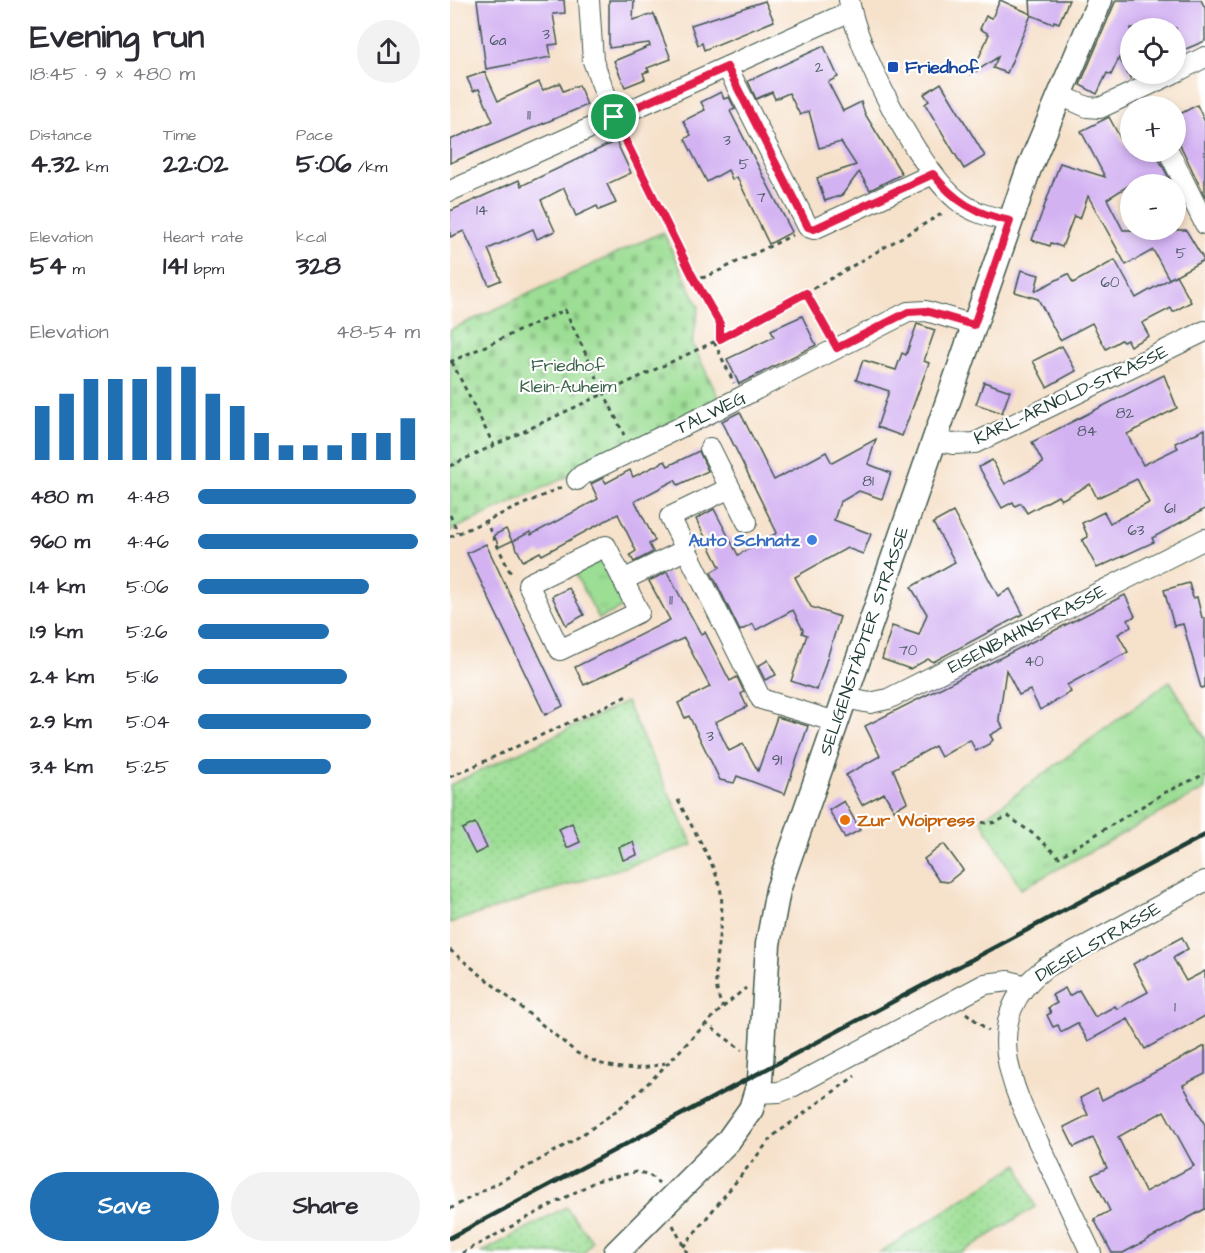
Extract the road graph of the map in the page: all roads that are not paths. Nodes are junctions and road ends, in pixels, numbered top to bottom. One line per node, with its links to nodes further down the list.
1 (589, 0): 11 (street)
2 (1100, 0): 8 (main road, SELIGENSTÄDTER STRASSE)
3 (850, 6): 5 (street); 13 (street)
4 (1205, 57): 6 (street)
5 (727, 67): 11 (street); 13 (street)
6 (1186, 67)
7 (1160, 84): 9 (street)
8 (1060, 95): 10 (street); 15 (main road, SELIGENSTÄDTER STRASSE)
9 (1145, 96)
10 (1120, 103)
11 (614, 117): 14 (street)
12 (1174, 162): 16 (street)
13 (933, 174): 15 (street)
14 (450, 191)
15 (1010, 221): 17 (main road, SELIGENSTÄDTER STRASSE)
16 (1205, 224)
17 (974, 325): 19 (main road, SELIGENSTÄDTER STRASSE); 21 (street, TALWEG)
18 (1205, 331): 19 (street, KARL-ARNOLD-STRASSE)
19 (934, 440): 27 (main road, SELIGENSTÄDTER STRASSE)
20 (710, 448): 22 (street)
21 (578, 480)
22 (730, 488): 23 (street); 25 (street)
23 (747, 522)
24 (1205, 539): 27 (street, EISENBAHNSTRASSE)
25 (687, 549): 26 (street); 28 (street)
26 (623, 580): 26 (street)
27 (845, 698): 28 (main road, SELIGENSTÄDTER STRASSE)
28 (836, 722): 31 (main road, SELIGENSTÄDTER STRASSE)
29 (1205, 881): 30 (street, DIESELSTRASSE)
30 (1026, 986): 31 (street); 33 (street, DIESELSTRASSE)
31 (757, 1093): 32 (main road, SELIGENSTÄDTER STRASSE)
32 (616, 1253)
33 (1091, 1253)

